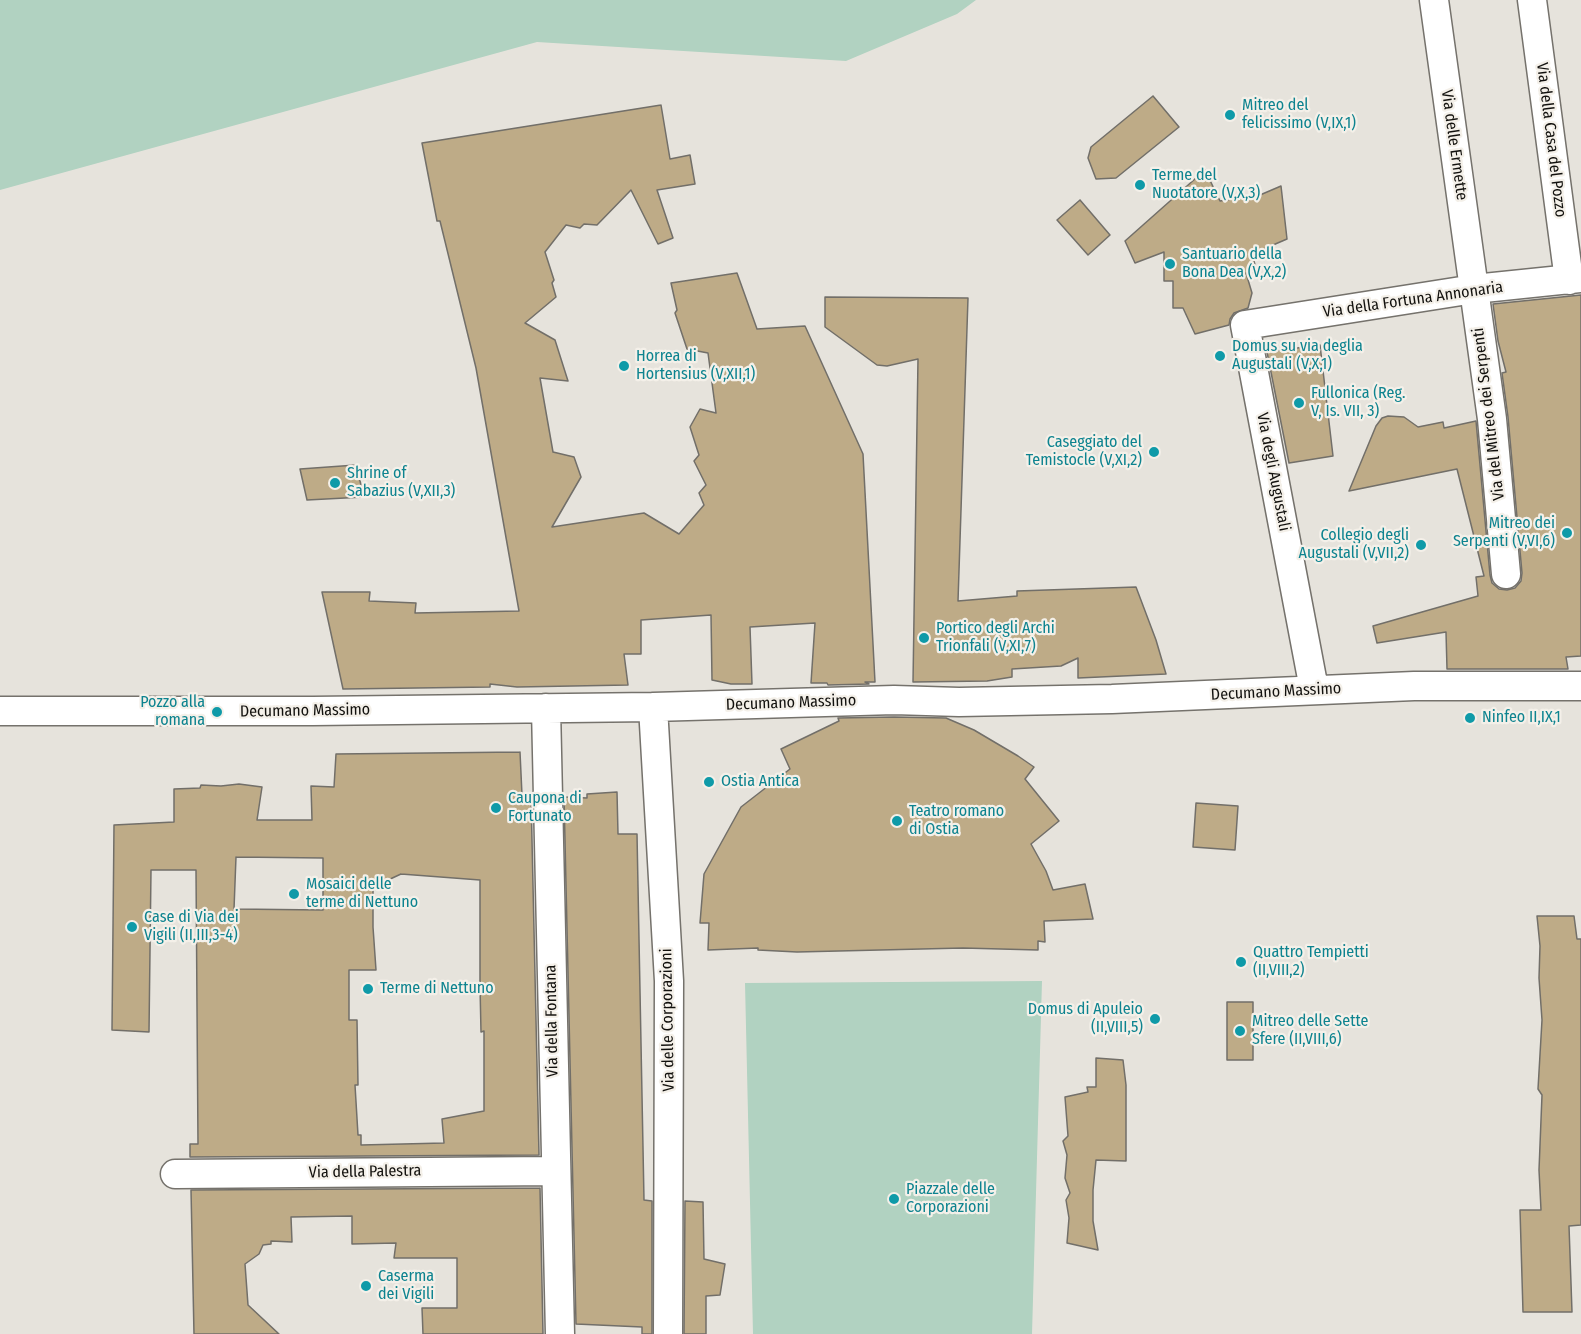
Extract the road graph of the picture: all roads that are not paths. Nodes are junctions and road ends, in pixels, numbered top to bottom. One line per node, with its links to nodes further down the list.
1 (1434, 0): 4 (street, Via delle Ermette)
2 (1532, 0): 3 (street, Via della Casa del Pozzo)
3 (1575, 279): 4 (street, Via della Fortuna Annonaria)
4 (1473, 289): 5 (street, Via della Fortuna Annonaria); 6 (street, Via del Mitreo dei Serpenti)
5 (1245, 325): 8 (street, Via degli Augustali)
6 (1506, 574)
7 (1581, 686): 8 (street, Decumano Massimo)
8 (1314, 689): 9 (street, Decumano Massimo)
9 (653, 707): 10 (street, Decumano Massimo); 15 (street, Via delle Corporazioni)
10 (546, 708): 11 (street, Decumano Massimo); 12 (street, Via della Fontana)
11 (0, 711)
12 (555, 1171): 13 (street, Via della Palestra); 14 (street, Via della Fontana)
13 (175, 1174)
14 (560, 1334)
15 (668, 1334)

